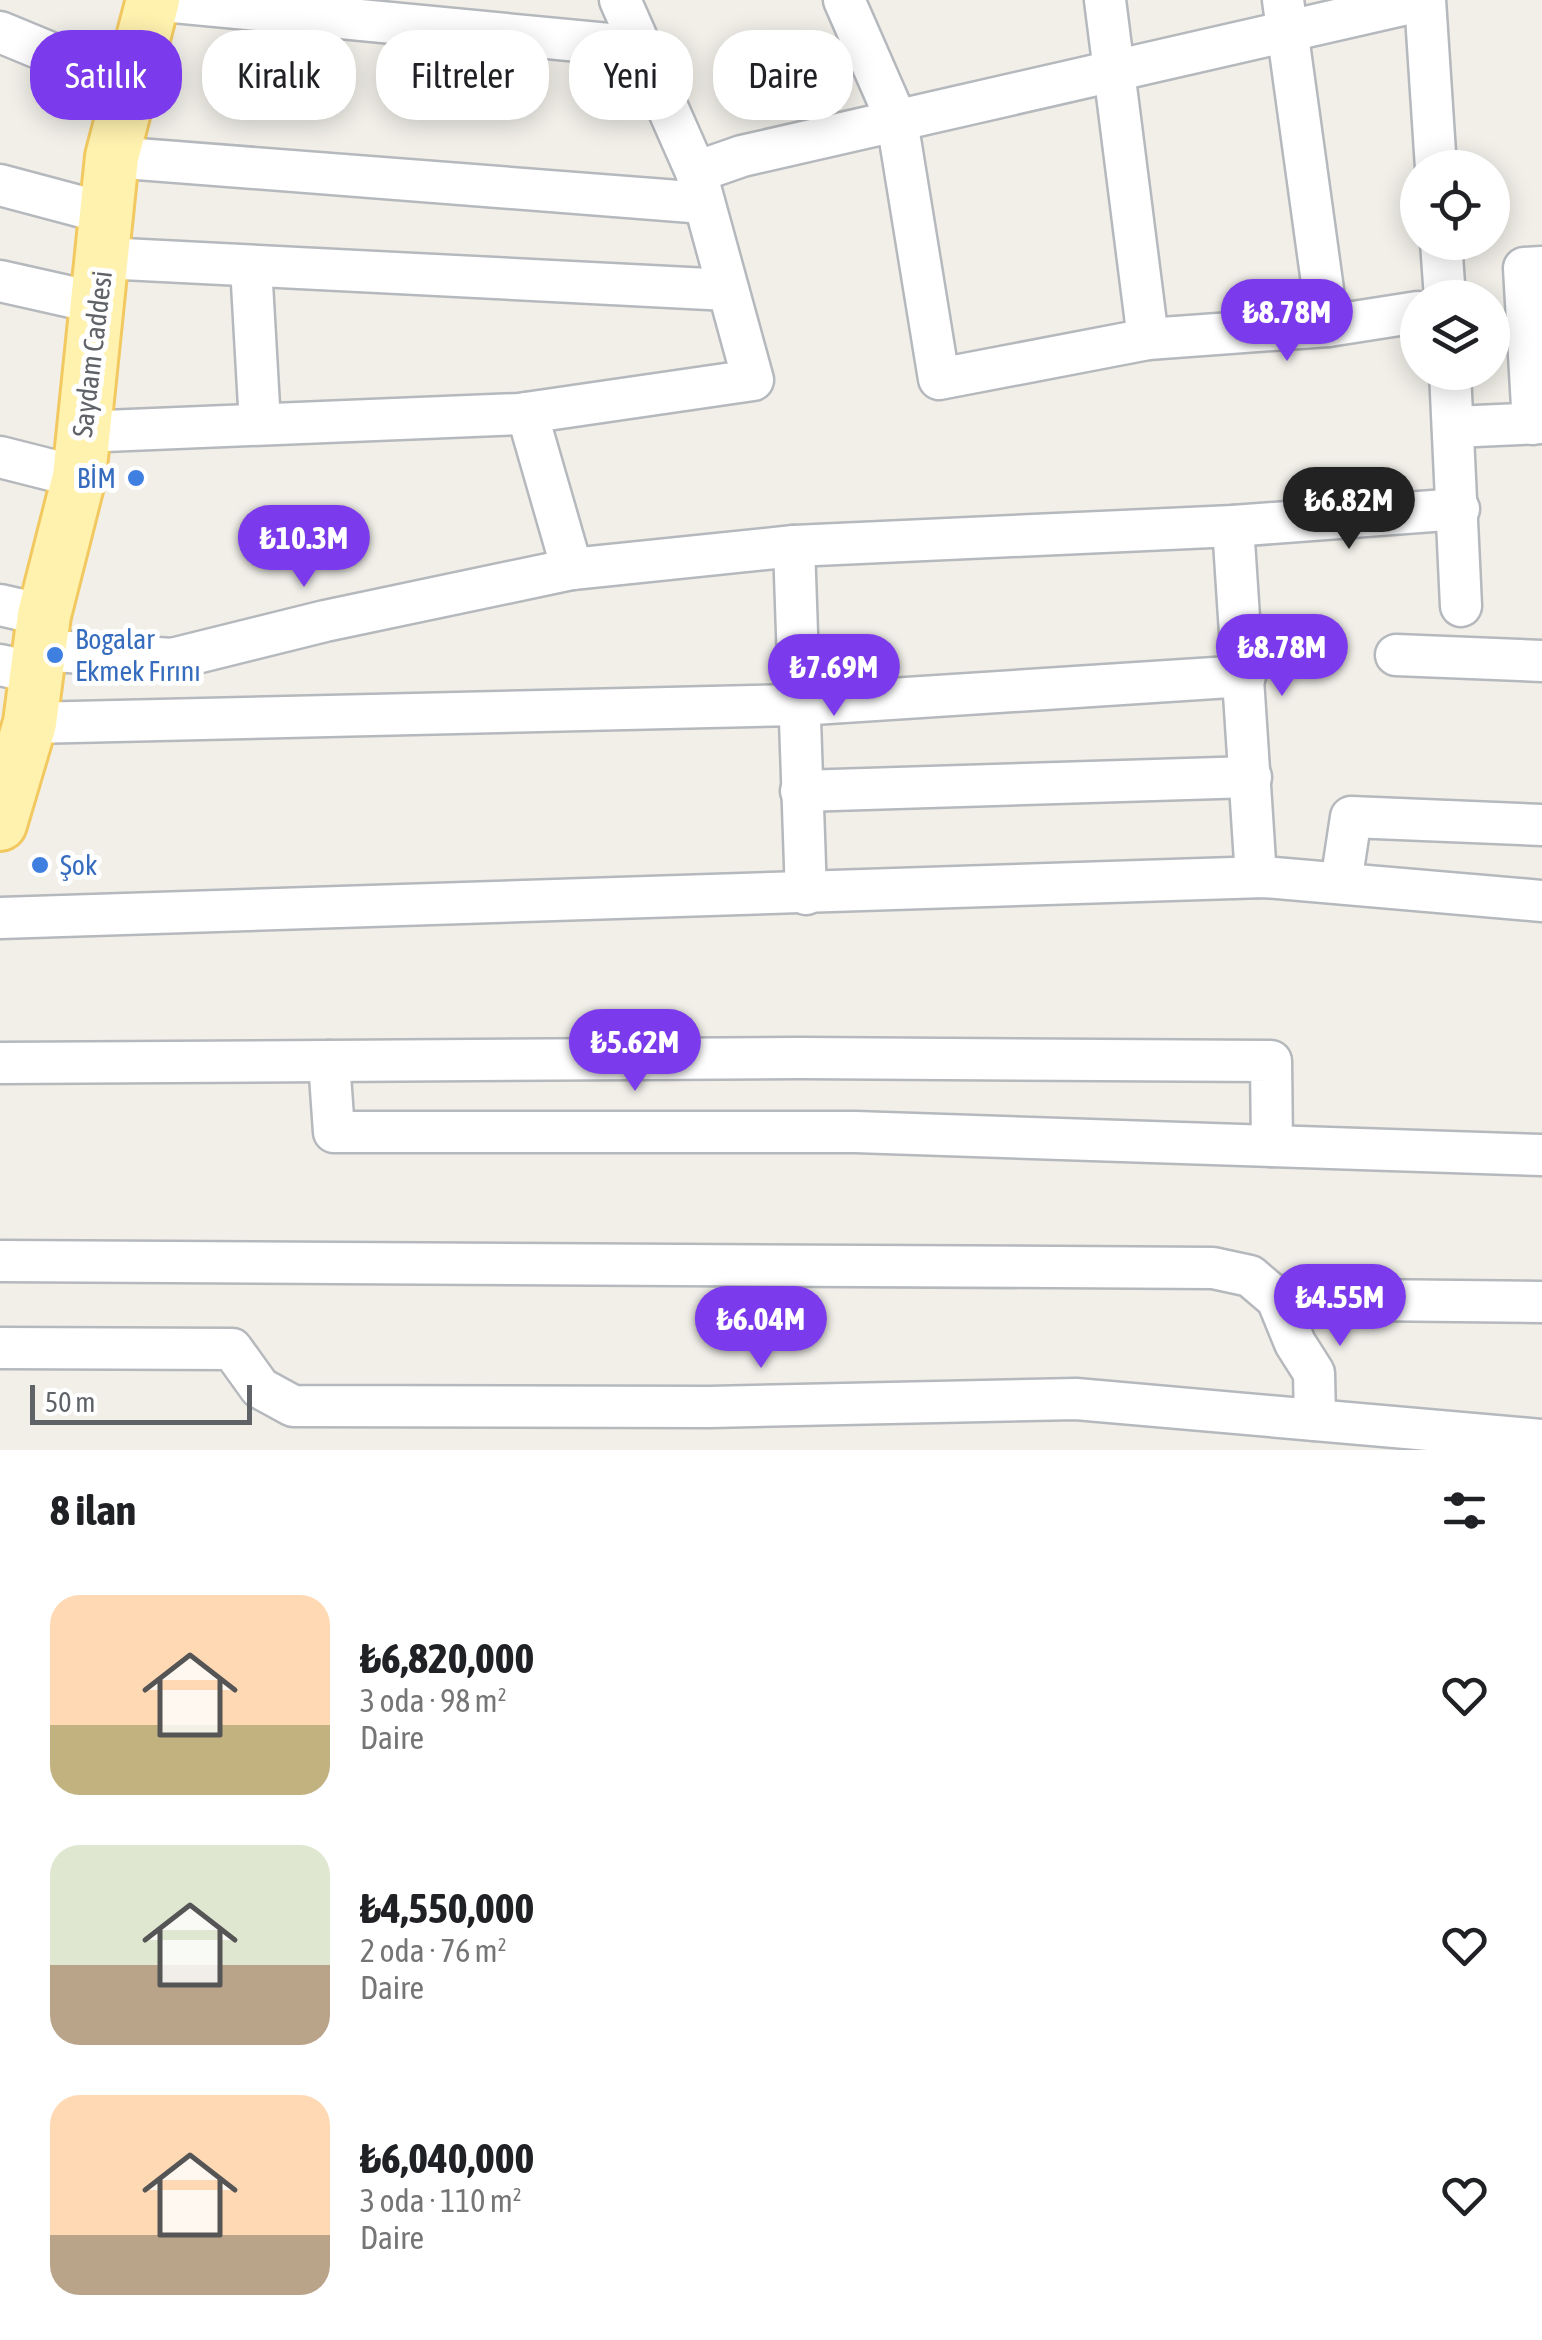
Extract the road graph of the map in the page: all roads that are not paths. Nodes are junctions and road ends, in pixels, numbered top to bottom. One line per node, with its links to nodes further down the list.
1 (153, 0): 7 (main road, Saydam Caddesi); 10 (street)
2 (620, 0): 8 (street)
3 (844, 0): 15 (street)
4 (1105, 0): 12 (street)
5 (1424, 0): 6 (street); 16 (street)
6 (1285, 16): 12 (street); 26 (street)
7 (144, 30)
8 (633, 30)
9 (0, 32): 11 (street)
10 (569, 40)
11 (30, 44)
12 (1114, 70): 15 (street); 27 (street)
13 (120, 120): 17 (main road, Saydam Caddesi)
14 (671, 120): 19 (street)
15 (896, 121): 19 (street); 27 (street)
16 (1435, 150)
17 (112, 157): 19 (street); 20 (main road, Saydam Caddesi)
18 (0, 185): 20 (street)
19 (700, 188): 24 (street)
20 (102, 258): 21 (street); 23 (street); 33 (main road, Saydam Caddesi)
21 (251, 266): 24 (street); 30 (street)
22 (1542, 267): 31 (street)
23 (0, 281)
24 (728, 290): 29 (street)
25 (1400, 315): 26 (street)
26 (1328, 326): 27 (street)
27 (1148, 339)
28 (1451, 390): 32 (street)
29 (527, 413): 30 (street); 38 (street)
30 (260, 424): 33 (street)
31 (1538, 424): 32 (street)
32 (1454, 427): 35 (street)
33 (80, 455): 34 (street); 43 (main road, Saydam Caddesi)
34 (0, 457)
35 (1459, 509): 36 (street); 39 (street)
36 (1233, 526): 37 (street); 42 (street)
37 (794, 546): 38 (street); 44 (street)
38 (572, 569): 43 (street)
39 (1461, 606)
40 (1396, 655): 41 (street)
41 (1542, 660)
42 (1245, 676): 44 (street); 45 (street)
43 (21, 683): 44 (street); 47 (main road, Saydam Caddesi)
44 (798, 706): 46 (street)
45 (1251, 776): 46 (street); 49 (street)
46 (802, 791): 51 (street)
47 (0, 824)
48 (1542, 825): 50 (street)
49 (1256, 877): 50 (street); 51 (street)
50 (1341, 883): 52 (street)
51 (806, 894): 53 (street)
52 (1542, 901)
53 (0, 918)
54 (329, 1061): 55 (street); 56 (street); 56 (street)
55 (0, 1063)
56 (1272, 1146): 57 (street)
57 (1542, 1155)
58 (0, 1261): 59 (street)
59 (1277, 1299): 60 (street); 62 (street)
60 (1542, 1302)
61 (0, 1348): 62 (street)
62 (1316, 1420): 63 (street)
63 (1542, 1440)

